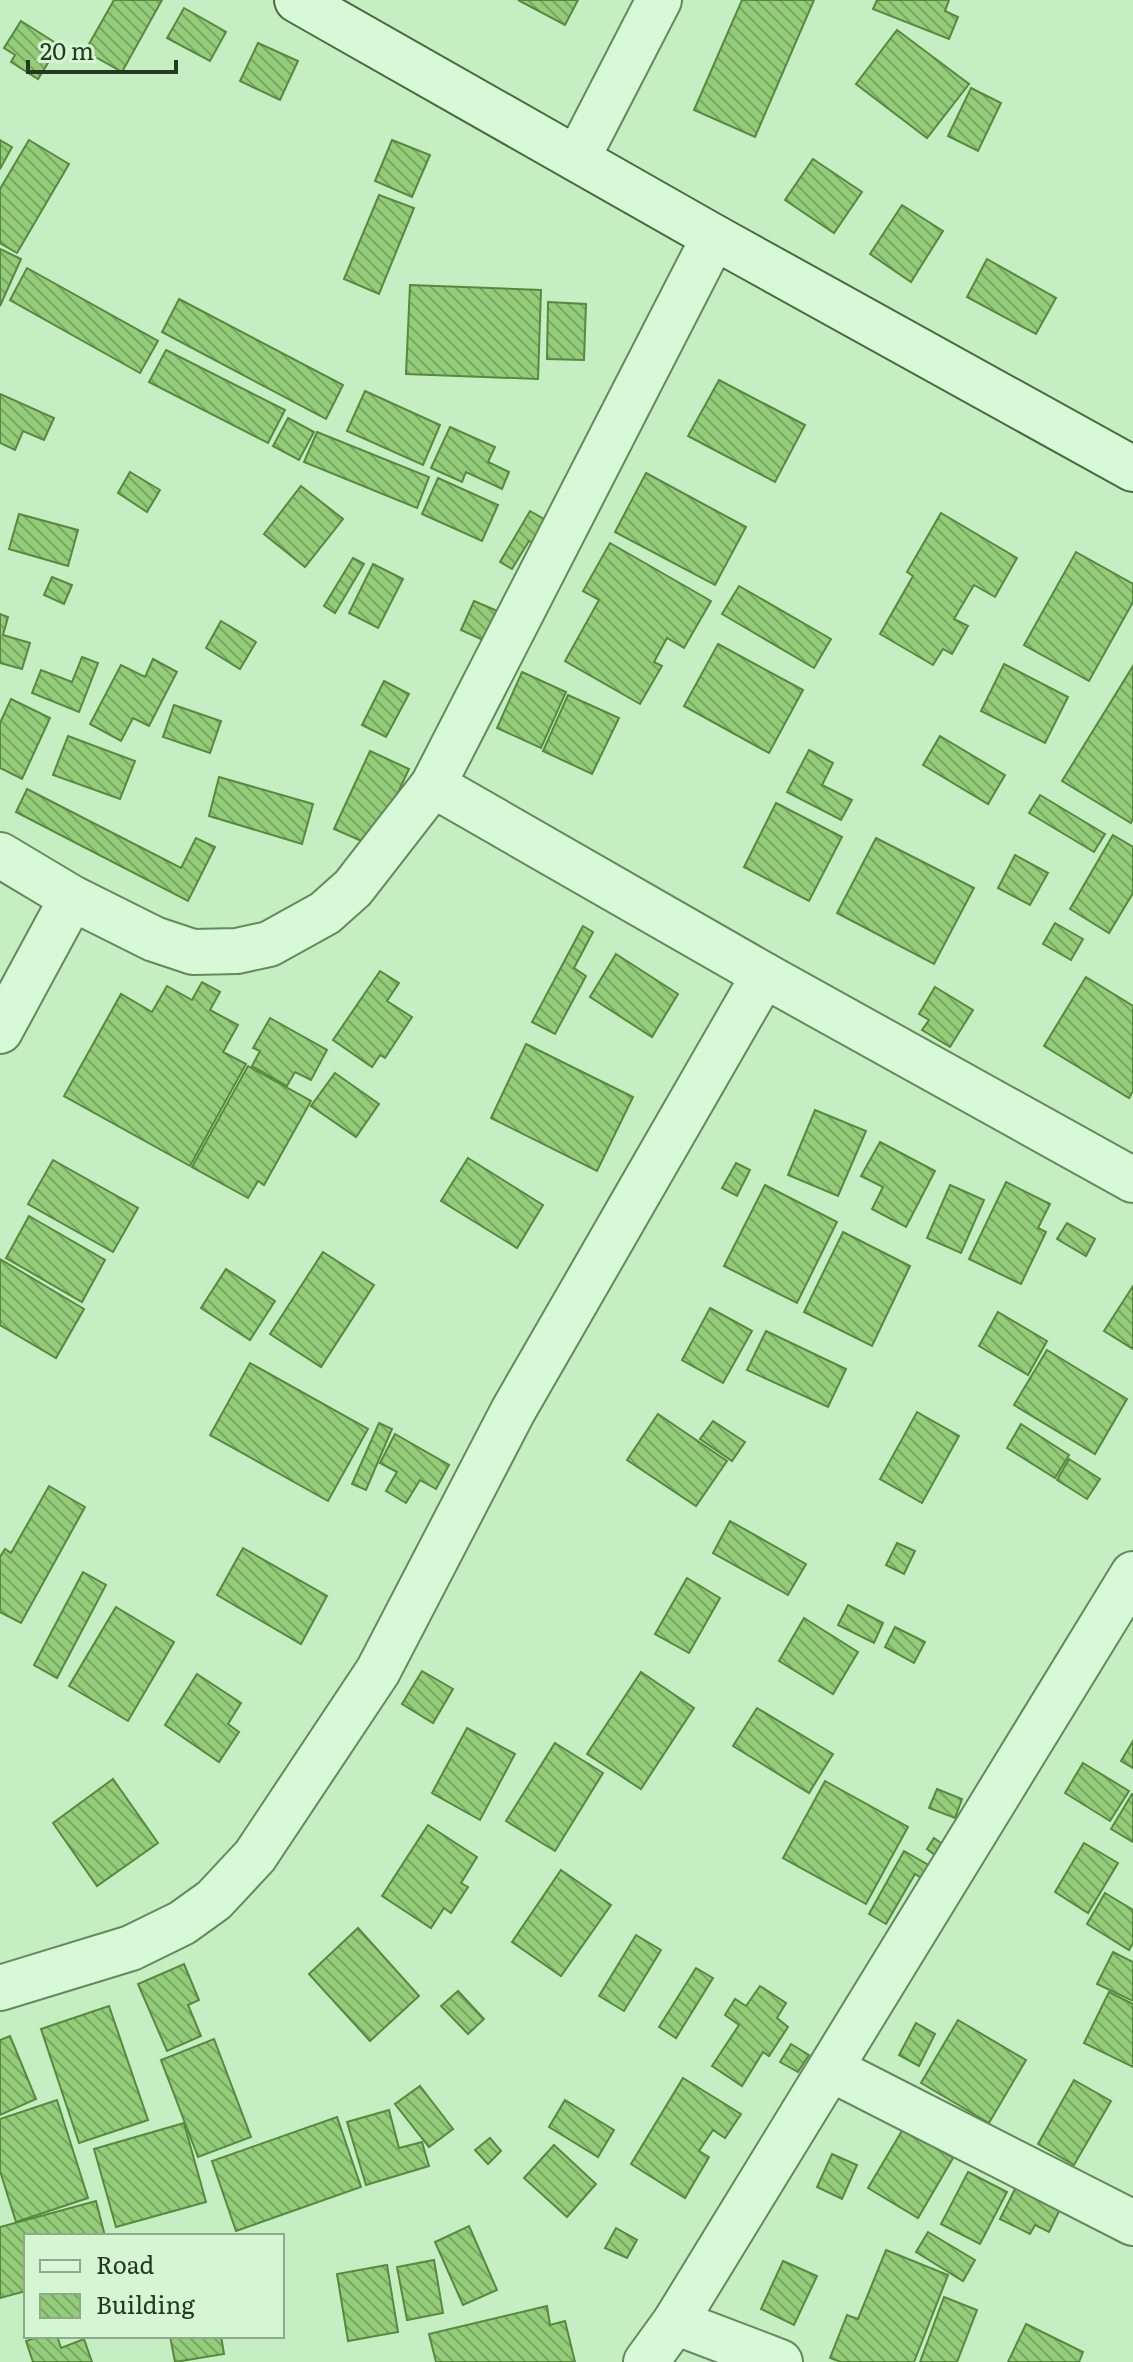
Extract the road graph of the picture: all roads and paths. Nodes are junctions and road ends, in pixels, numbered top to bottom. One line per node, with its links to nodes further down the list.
1 (297, 0): 3 (street)
2 (659, 0): 3 (street)
3 (577, 159): 4 (street)
4 (714, 237): 5 (street); 6 (street)
5 (1133, 469)
6 (433, 785): 8 (street); 9 (street)
7 (0, 855): 8 (street)
8 (72, 898): 10 (street)
9 (764, 975): 11 (street); 13 (street)
10 (0, 1031)
11 (1133, 1180)
12 (1133, 1574): 14 (street)
13 (0, 1988)
14 (831, 2069): 15 (street); 16 (street)
15 (1133, 2223)
16 (675, 2322): 17 (street); 18 (street)
17 (646, 2362)
18 (780, 2362)

